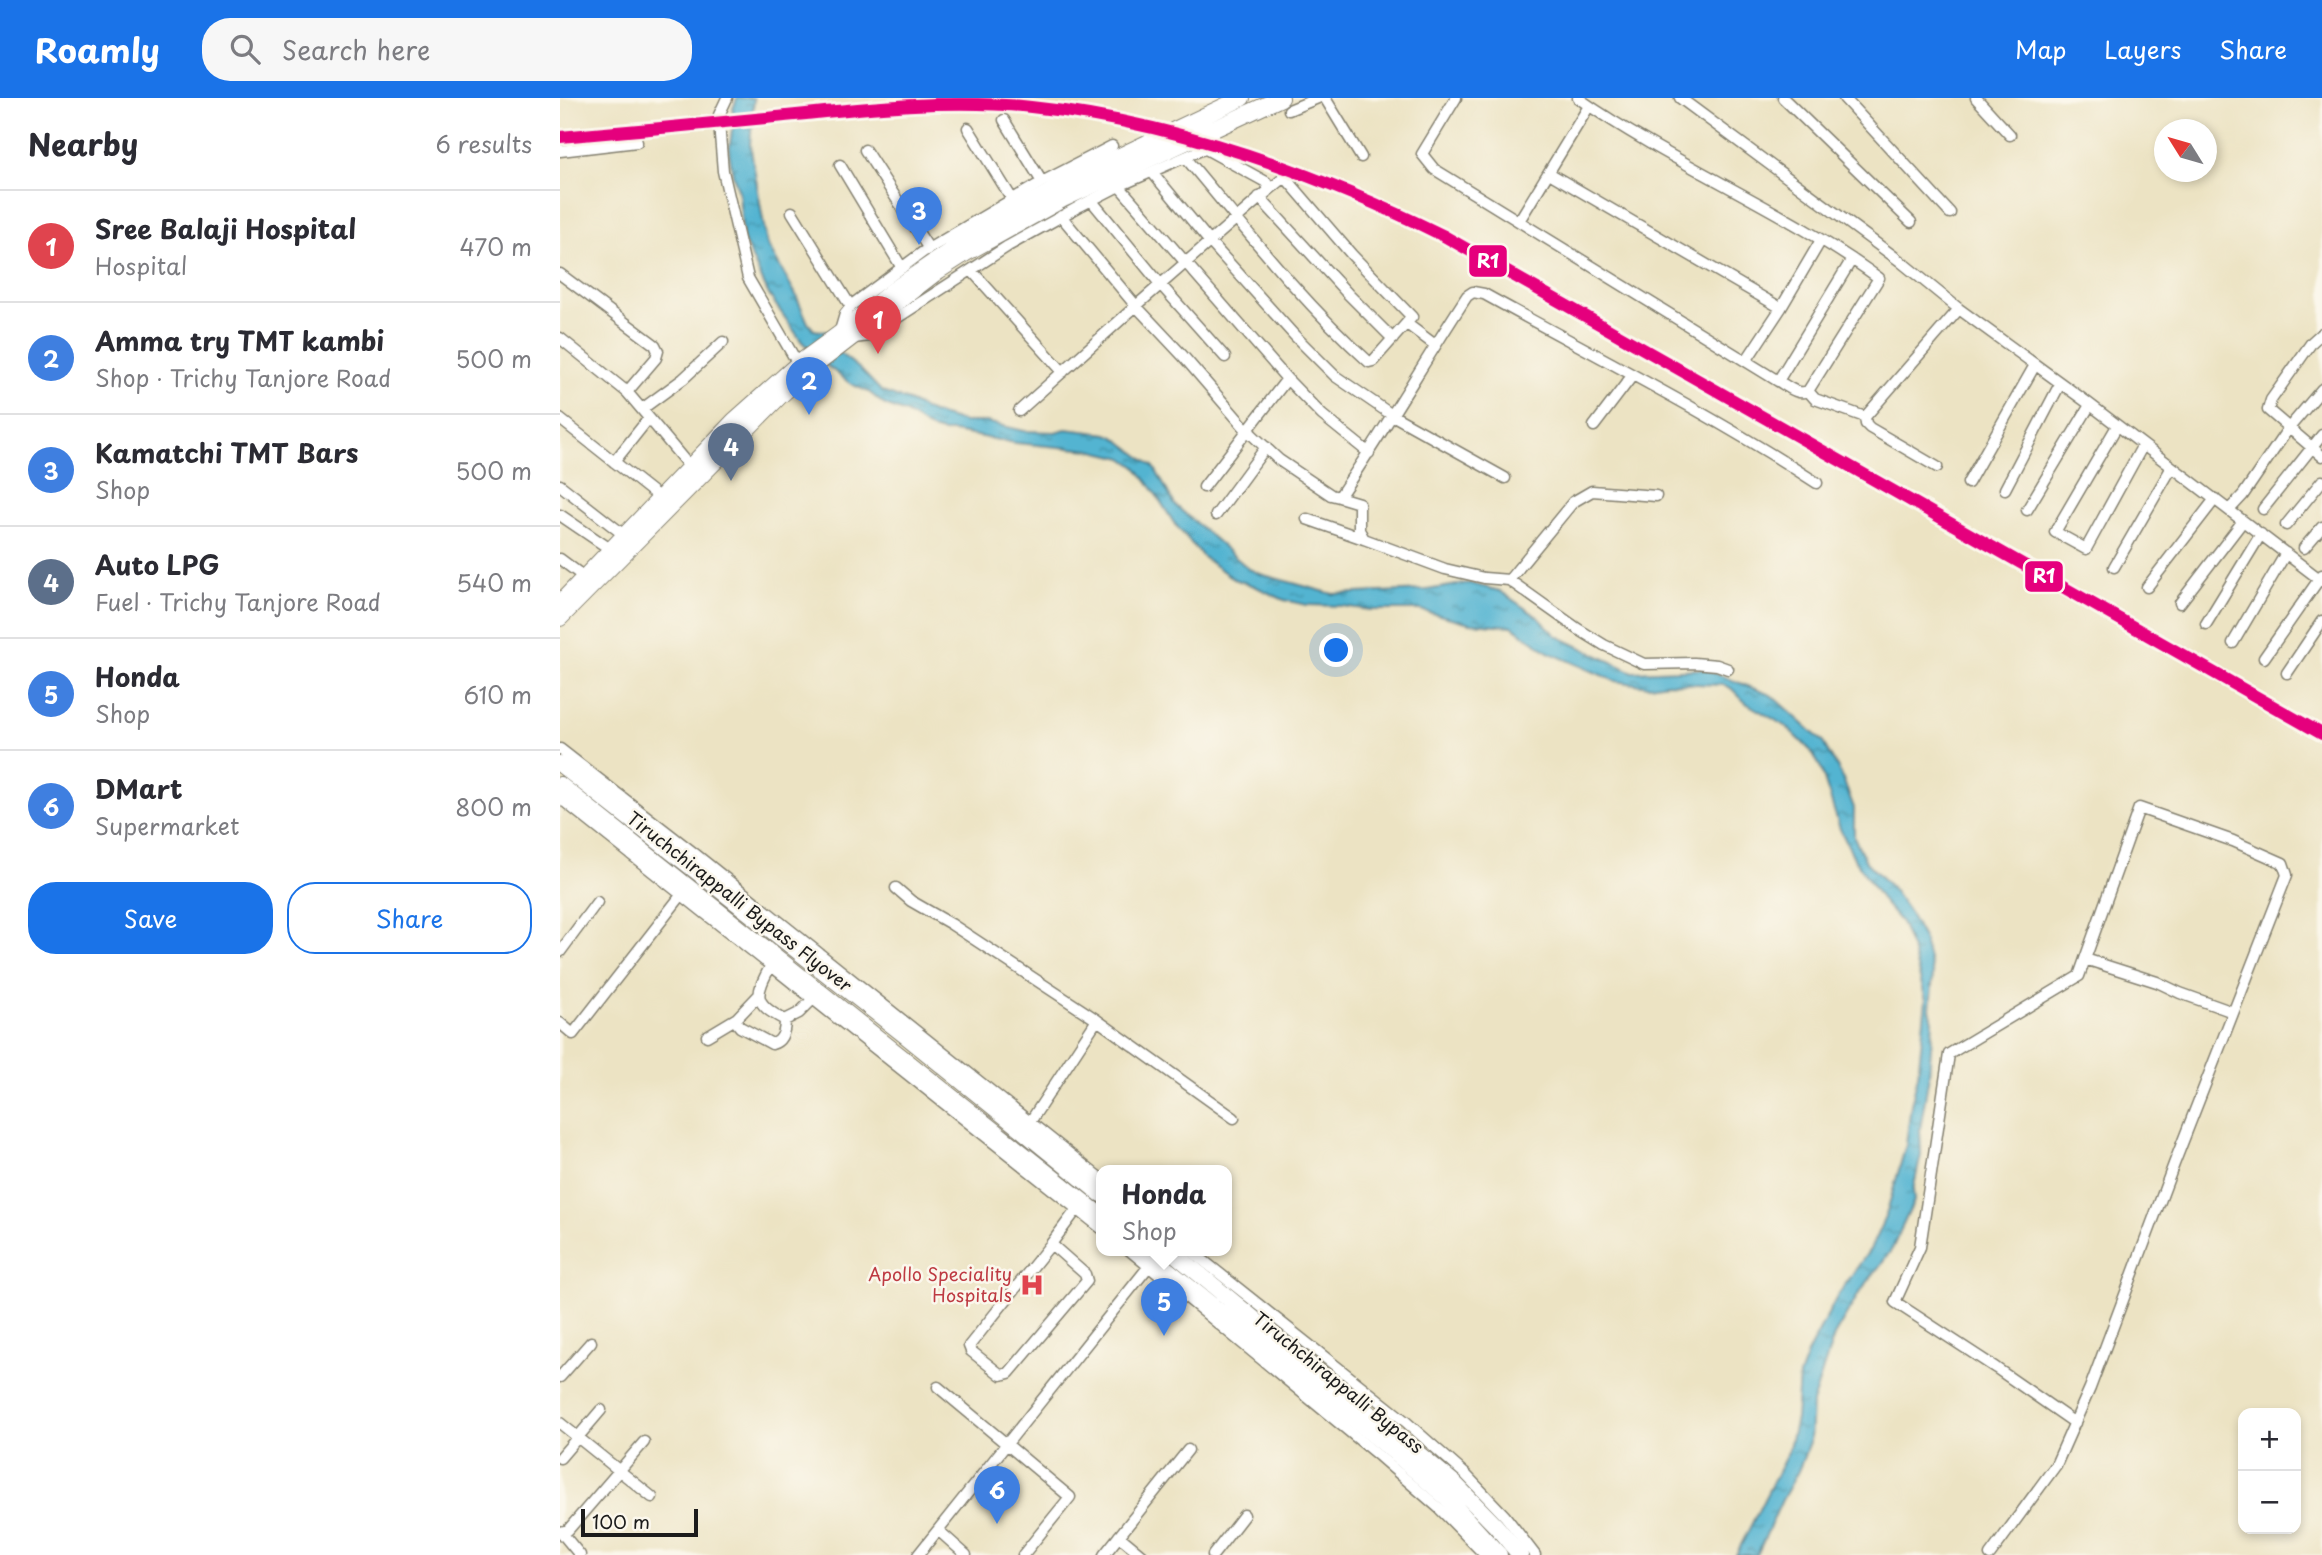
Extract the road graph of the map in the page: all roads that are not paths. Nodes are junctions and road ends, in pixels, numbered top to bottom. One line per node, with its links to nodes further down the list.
1 (727, 98): 58 (street)
2 (1242, 98): 49 (highway)
3 (1318, 98): 11 (street)
4 (1325, 98): 21 (street)
5 (1456, 98): 35 (street)
6 (1578, 98): 12 (street)
7 (1679, 98): 48 (street)
8 (1783, 98): 36 (street)
9 (1844, 98): 32 (street)
10 (1976, 98): 15 (street)
11 (1285, 104): 49 (highway)
12 (1589, 106): 24 (street); 37 (street)
13 (1004, 120): 25 (street)
14 (968, 128): 29 (street)
15 (2010, 135)
16 (637, 142): 19 (street)
17 (1112, 146): 25 (street)
18 (865, 150): 39 (street)
19 (560, 151)
20 (1185, 157): 23 (street); 27 (street); 34 (street)
21 (1361, 157)
22 (841, 165): 42 (street)
23 (1152, 172): 26 (street); 38 (street)
24 (1549, 173): 35 (street); 47 (street)
25 (1042, 182): 29 (street)
26 (1119, 186): 30 (street); 41 (street)
27 (1269, 190): 28 (street); 50 (street)
28 (1259, 197): 34 (street); 54 (street)
29 (1012, 200): 39 (street)
30 (1091, 200): 33 (street); 45 (street)
31 (792, 212): 49 (street)
32 (1950, 212)
33 (1061, 216): 43 (street); 46 (street)
34 (1237, 219): 38 (street); 54 (street)
35 (1519, 222): 59 (street)
36 (1911, 222)
37 (1821, 240): 40 (street); 47 (street)
38 (1210, 243): 41 (street); 72 (street)
39 (929, 249): 42 (street)
40 (1852, 258): 64 (street); 67 (street)
41 (1186, 263): 45 (street); 63 (street)
42 (902, 268): 49 (street)
43 (972, 271): 53 (street); 61 (street)
44 (560, 274): 68 (street)
45 (1161, 285): 46 (street); 57 (street)
46 (1136, 306): 61 (street); 77 (street)
47 (1781, 308): 59 (street)
48 (1959, 309): 60 (street); 73 (street)
49 (860, 316): 53 (highway); 53 (street)
50 (1407, 324): 54 (street); 56 (street)
51 (2322, 333): 78 (street)
52 (560, 338): 68 (street)
53 (842, 339): 58 (highway)
54 (1393, 339)
55 (723, 342): 71 (street)
56 (1435, 345): 62 (street); 72 (street)
57 (1225, 357)
58 (807, 362): 86 (highway); 123 (highway)
59 (1746, 362): 64 (street)
60 (2035, 365): 65 (street); 92 (street)
61 (1063, 372): 70 (street)
62 (1632, 376): 75 (street); 91 (street)
63 (1287, 379): 77 (street); 83 (street)
64 (1778, 381): 67 (street)
65 (2060, 384): 69 (street); 95 (street)
66 (2322, 389): 78 (street)
67 (1808, 391): 73 (street)
68 (627, 392): 71 (street)
69 (2090, 405): 76 (street); 101 (street)
70 (1019, 411)
71 (645, 414): 85 (street); 86 (street)
72 (1392, 415): 83 (street); 89 (street)
73 (1865, 417): 87 (street)
74 (560, 419): 85 (street)
75 (1594, 426)
76 (2117, 426): 80 (street); 80 (street)
77 (1246, 429): 81 (street); 94 (street)
78 (2288, 429): 82 (street); 102 (street)
79 (2322, 435): 82 (street)
80 (2143, 445): 88 (street)
81 (1266, 447): 97 (street); 104 (street)
82 (2312, 447): 84 (street); 100 (street)
83 (1369, 453): 97 (street)
84 (2322, 456)
85 (614, 461): 98 (street)
86 (689, 466): 98 (highway)
87 (1937, 467)
88 (2172, 467): 99 (street); 116 (street)
89 (1506, 478)
90 (2322, 481): 107 (street)
91 (1817, 483)
92 (1968, 483)
93 (560, 485): 110 (street)
94 (1204, 487)
95 (2005, 489)
96 (1656, 496): 119 (street)
97 (1339, 497): 111 (street)
98 (660, 498): 110 (highway)
99 (2214, 499): 102 (street); 120 (street)
100 (2263, 509)
101 (2027, 510)
102 (2229, 510): 106 (street)
103 (560, 515): 113 (street)
104 (1216, 515)
105 (1307, 519): 111 (street)
106 (2243, 520): 109 (street); 122 (street)
107 (2286, 525)
108 (2322, 527): 112 (street)
109 (2261, 534): 114 (street); 125 (street)
110 (624, 535): 113 (highway)
111 (1364, 539): 119 (street)
112 (2304, 548)
113 (610, 549): 117 (highway)
114 (2286, 553): 118 (street); 126 (street)
115 (560, 559): 117 (street)
116 (2114, 567)
117 (584, 576): 121 (highway)
118 (2321, 578): 127 (street)
119 (1508, 580): 128 (street)
120 (2147, 587)
121 (560, 603)
122 (2180, 603)
123 (560, 618)
124 (2322, 621): 129 (street)
125 (2206, 624)
126 (2233, 643)
127 (2264, 658)
128 (1728, 669)
129 (2287, 673)
130 (560, 749): 150 (street)
131 (560, 764): 152 (highway, Tiruchchirappalli Bypass Flyover)
132 (560, 785): 148 (highway, Tiruchchirappalli Bypass Flyover)
133 (560, 798): 135 (street)
134 (896, 888): 145 (street)
135 (683, 893): 139 (street); 146 (street)
136 (597, 902): 137 (street)
137 (560, 952)
138 (2085, 959): 142 (street); 142 (street); 167 (street)
139 (771, 965): 140 (street); 141 (street)
140 (758, 996): 143 (street); 144 (street)
141 (814, 998): 144 (street); 148 (street)
142 (2233, 1012): 167 (street)
143 (737, 1018): 144 (street); 147 (street)
144 (785, 1020)
145 (1097, 1020): 149 (street); 150 (street)
146 (560, 1023)
147 (707, 1036)
148 (886, 1049): 153 (street); 154 (highway)
149 (1234, 1118)
150 (1030, 1122): 151 (street)
151 (1096, 1175)
152 (1096, 1190)
153 (1077, 1209): 155 (street); 156 (street)
154 (1096, 1212)
155 (1096, 1224)
156 (1051, 1244): 156 (street)
157 (1136, 1256): 161 (street)
158 (1150, 1256): 187 (highway, Tiruchchirappalli Bypass)
159 (1177, 1256): 188 (highway, Tiruchchirappalli Bypass)
160 (1199, 1256): 189 (street)
161 (1149, 1266): 170 (street); 186 (street)
162 (591, 1342): 163 (street)
163 (560, 1377)
164 (937, 1387): 170 (street)
165 (601, 1410): 168 (street)
166 (560, 1423): 168 (street)
167 (2075, 1423): 190 (street)
168 (577, 1437): 172 (street); 173 (street)
169 (644, 1443): 173 (street)
170 (1007, 1443): 176 (street); 182 (street)
171 (1188, 1450): 178 (street)
172 (560, 1458)
173 (620, 1470): 174 (street); 177 (street)
174 (652, 1497)
175 (1244, 1515): 185 (street)
176 (938, 1530): 180 (street); 181 (street)
177 (560, 1532): 179 (street)
178 (1119, 1535): 183 (street); 184 (street)
179 (580, 1555)
180 (918, 1555)
181 (966, 1555)
182 (1023, 1555)
183 (1104, 1555)
184 (1142, 1555)
185 (1213, 1555)
186 (1485, 1555)
187 (1499, 1555)
188 (1520, 1555)
189 (1535, 1555)
190 (1990, 1555)

